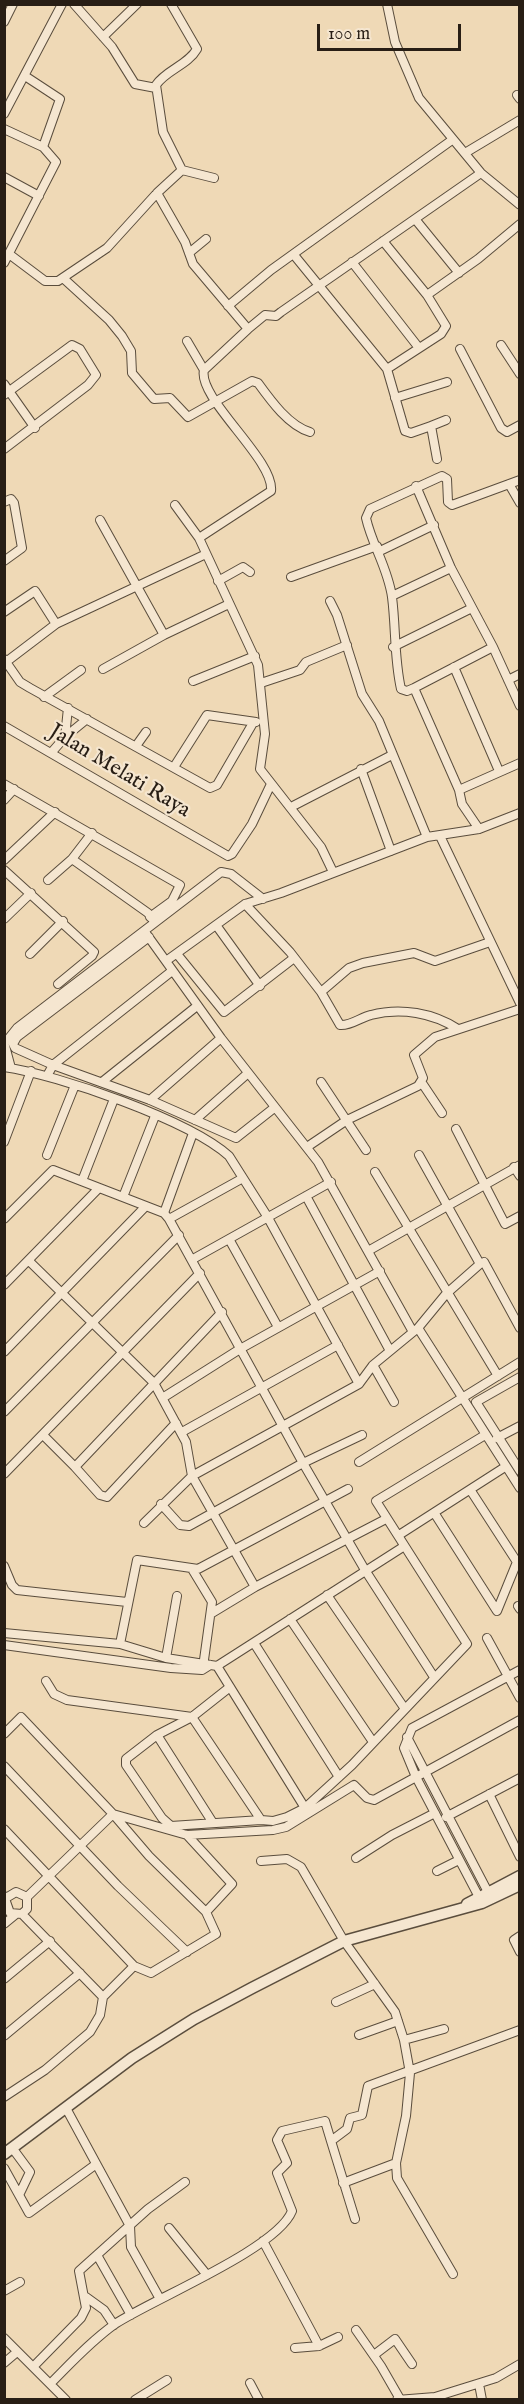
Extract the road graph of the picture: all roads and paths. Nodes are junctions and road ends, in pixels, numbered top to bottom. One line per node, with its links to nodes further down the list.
1 (62, 4): 9 (street)
2 (74, 4): 8 (street)
3 (137, 4): 8 (street)
4 (171, 4): 10 (street)
5 (387, 4): 14 (street)
6 (12, 5): 7 (street)
7 (4, 22)
8 (103, 37): 10 (street)
9 (25, 76): 11 (street); 15 (street)
10 (156, 88): 17 (street)
11 (4, 114)
12 (519, 120): 16 (street)
13 (4, 129): 15 (street)
14 (452, 140): 16 (street); 30 (street)
15 (43, 147): 22 (street)
16 (465, 153): 18 (street)
17 (182, 170): 20 (street); 21 (street)
18 (481, 172): 23 (street); 24 (street)
19 (4, 177): 22 (street)
20 (214, 178)
21 (157, 193): 28 (street); 34 (street)
22 (39, 196): 29 (street)
23 (519, 205)
24 (415, 219): 27 (street); 33 (street)
25 (519, 224): 33 (street)
26 (206, 239): 28 (street)
27 (383, 241): 31 (street); 36 (street)
28 (189, 253): 37 (street)
29 (9, 254): 32 (street); 34 (street)
30 (294, 255): 35 (street); 37 (street)
31 (352, 262): 35 (street); 41 (street)
32 (4, 263)
33 (459, 273): 36 (street)
34 (63, 278): 49 (street)
35 (320, 284): 38 (street); 43 (street)
36 (427, 295): 41 (street)
37 (228, 306): 38 (street)
38 (248, 329): 44 (street)
39 (187, 340): 44 (street)
40 (501, 345): 45 (street)
41 (419, 348): 43 (street)
42 (460, 349): 51 (street)
43 (387, 369): 48 (street)
44 (204, 370): 49 (street)
45 (519, 374)
46 (447, 382): 48 (street)
47 (6, 390): 53 (street); 53 (street)
48 (395, 398): 52 (street)
49 (216, 400): 54 (street); 65 (street)
50 (446, 420): 52 (street)
51 (519, 425)
52 (431, 426): 56 (street)
53 (35, 428): 55 (street)
54 (310, 432)
55 (4, 449)
56 (437, 459)
57 (519, 480): 58 (street)
58 (509, 484): 59 (street); 61 (street)
59 (416, 486): 64 (street); 66 (street)
60 (9, 503): 68 (street)
61 (519, 503)
62 (176, 505): 65 (street)
63 (100, 520): 73 (street)
64 (434, 525): 66 (street); 69 (street)
65 (199, 538): 67 (street)
66 (378, 549): 71 (street); 74 (street)
67 (206, 554): 72 (street); 73 (street)
68 (4, 561)
69 (452, 568): 74 (street); 77 (street)
70 (250, 572): 72 (street)
71 (291, 578)
72 (218, 581): 76 (street)
73 (138, 587): 79 (street); 80 (street)
74 (392, 597): 82 (street)
75 (330, 601): 81 (street)
76 (229, 604): 80 (street); 84 (street)
77 (472, 608): 82 (street); 83 (street)
78 (4, 612): 79 (street)
79 (56, 624): 85 (street)
80 (164, 635): 88 (street)
81 (346, 645): 92 (street); 105 (street)
82 (393, 647): 93 (street)
83 (493, 647): 86 (street); 90 (street)
84 (255, 656): 91 (street); 92 (street)
85 (5, 661): 94 (street)
86 (454, 668): 93 (street); 109 (street)
87 (81, 669): 94 (street)
88 (103, 669)
89 (519, 674): 90 (street)
90 (508, 680): 95 (street)
91 (193, 681)
92 (261, 682): 98 (street)
93 (414, 688): 113 (street)
94 (44, 697): 96 (street)
95 (519, 706)
96 (68, 708): 97 (street); 102 (street)
97 (87, 719): 102 (street); 103 (street)
98 (264, 721): 99 (street); 111 (street)
99 (253, 723): 107 (street); 107 (street)
100 (4, 726): 104 (street, Jalan Melati Raya)
101 (146, 732): 103 (street)
102 (65, 737): 104 (street)
103 (136, 746): 107 (street)
104 (51, 753): 111 (street, Jalan Melati Raya)
105 (392, 755): 108 (street); 121 (street)
106 (519, 763): 109 (street)
107 (174, 767)
108 (361, 769): 115 (street); 122 (street)
109 (499, 771): 113 (street)
110 (4, 784): 112 (street)
111 (271, 784): 115 (street)
112 (14, 789): 114 (street); 116 (street)
113 (459, 790): 118 (street)
114 (4, 800)
115 (291, 807): 126 (street)
116 (55, 812): 119 (street); 124 (street)
117 (519, 813): 118 (street)
118 (479, 829): 120 (street)
119 (92, 833): 123 (street); 132 (street)
120 (440, 836): 121 (street); 136 (street)
121 (427, 837): 122 (street)
122 (391, 851): 126 (street)
123 (72, 859): 127 (street); 132 (street)
124 (4, 860)
125 (4, 870): 128 (street)
126 (333, 872): 129 (street)
127 (48, 880)
128 (31, 893): 131 (street); 133 (street)
129 (263, 899): 130 (street); 132 (street)
130 (245, 904): 134 (street); 139 (street)
131 (4, 919)
132 (153, 920): 135 (street)
133 (63, 921): 137 (street); 142 (street)
134 (216, 925): 138 (street); 143 (street)
135 (147, 934): 140 (street); 150 (street); 151 (street)
136 (490, 942): 144 (street); 145 (street)
137 (30, 954)
138 (177, 954): 140 (street); 143 (street)
139 (294, 958): 143 (street); 144 (street)
140 (166, 961): 141 (street)
141 (172, 971): 146 (street); 151 (street)
142 (58, 984)
143 (260, 986)
144 (321, 992): 148 (street)
145 (519, 1003)
146 (197, 1006): 149 (street); 156 (street)
147 (519, 1009): 148 (street)
148 (458, 1029): 158 (street)
149 (221, 1038): 154 (street); 161 (street)
150 (5, 1043): 152 (street)
151 (53, 1065): 155 (street); 156 (street)
152 (8, 1067): 153 (street)
153 (31, 1071): 155 (street); 169 (street)
154 (247, 1074): 162 (street); 165 (street)
155 (47, 1076): 159 (street)
156 (102, 1082): 161 (street)
157 (321, 1082): 166 (street)
158 (422, 1083): 163 (street); 166 (street)
159 (75, 1086): 160 (street); 172 (street)
160 (114, 1100): 164 (street); 178 (street)
161 (150, 1100): 165 (street)
162 (274, 1108): 165 (street); 170 (street)
163 (442, 1113)
164 (155, 1116): 168 (street); 183 (street)
165 (195, 1120)
166 (347, 1120): 170 (street); 171 (street)
167 (456, 1130): 180 (street)
168 (193, 1133): 177 (street); 186 (street)
169 (4, 1142)
170 (307, 1147): 179 (street)
171 (366, 1150)
172 (47, 1155)
173 (419, 1155): 184 (street)
174 (517, 1166): 176 (street); 180 (street)
175 (375, 1172): 190 (street)
176 (519, 1176)
177 (243, 1178): 186 (street); 187 (street)
178 (82, 1181): 181 (street); 189 (street)
179 (331, 1182): 182 (street); 193 (street)
180 (484, 1184): 184 (street); 188 (street)
181 (99, 1188): 183 (street); 195 (street)
182 (306, 1196): 187 (street); 200 (street)
183 (123, 1197): 185 (street)
184 (446, 1206): 190 (street); 196 (street)
185 (145, 1207): 186 (street); 202 (street)
186 (167, 1216): 191 (street)
187 (267, 1216): 192 (street); 203 (street)
188 (519, 1216)
189 (4, 1219)
190 (408, 1228): 193 (street); 201 (street)
191 (179, 1234): 194 (street); 205 (street)
192 (229, 1239): 194 (street); 206 (street)
193 (368, 1251): 197 (street)
194 (193, 1259): 198 (street)
195 (29, 1261): 199 (street); 202 (street)
196 (482, 1263): 201 (street); 207 (street)
197 (380, 1271): 200 (street); 208 (street)
198 (200, 1273): 204 (street); 213 (street)
199 (4, 1285)
200 (353, 1285): 203 (street); 211 (street)
201 (446, 1294): 208 (street); 216 (street)
202 (63, 1295): 205 (street); 212 (street)
203 (316, 1306): 206 (street); 209 (street)
204 (222, 1312): 210 (street); 218 (street)
205 (92, 1324): 213 (street); 224 (street)
206 (278, 1327): 210 (street)
207 (519, 1328)
208 (415, 1330): 211 (street); 222 (street)
209 (338, 1345): 219 (street); 220 (street)
210 (240, 1349): 220 (street); 221 (street)
211 (389, 1349): 215 (street)
212 (4, 1352)
213 (123, 1353): 218 (street); 229 (street)
214 (519, 1362): 216 (street)
215 (373, 1365): 219 (street); 223 (street)
216 (498, 1376): 222 (street)
217 (519, 1377): 232 (street)
218 (154, 1383): 221 (street); 235 (street)
219 (360, 1384): 227 (street)
220 (262, 1386): 227 (street); 228 (street)
221 (164, 1397): 225 (street)
222 (461, 1398): 231 (street); 233 (street)
223 (394, 1402)
224 (4, 1412)
225 (176, 1423): 228 (street); 235 (street)
226 (519, 1426): 232 (street)
227 (283, 1427): 234 (street); 239 (street)
228 (182, 1432): 239 (street)
229 (43, 1435): 235 (street); 238 (street)
230 (362, 1435): 234 (street)
231 (485, 1435): 236 (street); 249 (street)
232 (497, 1438): 237 (street)
233 (359, 1462)
234 (303, 1463): 243 (street); 245 (street)
235 (75, 1467)
236 (505, 1467): 240 (street); 242 (street)
237 (519, 1471)
238 (4, 1474)
239 (192, 1476): 244 (street); 245 (street)
240 (519, 1488)
241 (348, 1489): 243 (street)
242 (471, 1491): 246 (street); 253 (street)
243 (325, 1501): 250 (street); 252 (street)
244 (161, 1504): 245 (street); 248 (street)
245 (214, 1512): 252 (street)
246 (435, 1514): 249 (street); 253 (street)
247 (384, 1520): 250 (street)
248 (144, 1523)
249 (399, 1535): 251 (street)
250 (346, 1538): 256 (street); 257 (street)
251 (403, 1547): 256 (street); 271 (street)
252 (235, 1550): 255 (street); 257 (street)
253 (517, 1553)
254 (4, 1566): 260 (street)
255 (192, 1569): 260 (street); 261 (street)
256 (365, 1570): 258 (street); 271 (street)
257 (255, 1587): 261 (street)
258 (327, 1595): 262 (street); 276 (street)
259 (177, 1596): 268 (street)
260 (127, 1602): 266 (street)
261 (212, 1613): 269 (street)
262 (290, 1619): 265 (street); 282 (street)
263 (4, 1633): 266 (street)
264 (487, 1638): 272 (street)
265 (254, 1642): 269 (street); 285 (street)
266 (120, 1644): 268 (street)
267 (4, 1645): 269 (street)
268 (166, 1658): 269 (street)
269 (208, 1666): 274 (street)
270 (519, 1670): 272 (street)
271 (434, 1677): 276 (street)
272 (508, 1677): 275 (street); 281 (street)
273 (46, 1681): 277 (street)
274 (230, 1687): 277 (street); 289 (street)
275 (519, 1698)
276 (405, 1709): 282 (street)
277 (192, 1717): 280 (street); 293 (street)
278 (519, 1720): 284 (street)
279 (4, 1734): 290 (street)
280 (157, 1735): 294 (street); 294 (street)
281 (407, 1737): 284 (street); 286 (street)
282 (373, 1742): 285 (street)
283 (4, 1766): 297 (street)
284 (427, 1771): 286 (street); 292 (street)
285 (339, 1777): 289 (street)
286 (416, 1777): 291 (street); 296 (street)
287 (519, 1778): 288 (street)
288 (489, 1794): 292 (street); 298 (street)
289 (305, 1808): 293 (street)
290 (113, 1814): 296 (street); 297 (street); 310 (street)
291 (436, 1816): 292 (street); 299 (street); 300 (street)
292 (450, 1816): 308 (street)
293 (261, 1820): 294 (street)
294 (213, 1823)
295 (4, 1829): 304 (street)
296 (187, 1835): 310 (street)
297 (79, 1845): 304 (street); 316 (street)
298 (519, 1857)
299 (356, 1858)
300 (459, 1860): 302 (street); 308 (street)
301 (261, 1861): 315 (street)
302 (437, 1871)
303 (519, 1876): 308 (street)
304 (48, 1877): 307 (street); 318 (street)
305 (519, 1885): 308 (street)
306 (5, 1897): 307 (street); 309 (street)
307 (27, 1897): 311 (street)
308 (485, 1897): 315 (street)
309 (6, 1910): 311 (street)
310 (206, 1912): 316 (street)
311 (19, 1914): 312 (street); 314 (street)
312 (4, 1924)
313 (519, 1936): 317 (street)
314 (50, 1941): 319 (street); 320 (street)
315 (344, 1941): 321 (street); 332 (street)
316 (187, 1952): 318 (street)
317 (519, 1952)
318 (134, 1966): 322 (street)
319 (80, 1973): 322 (street); 328 (street)
320 (4, 1979)
321 (375, 1984): 323 (street); 324 (street)
322 (103, 1997): 331 (street)
323 (336, 2002)
324 (398, 2021): 327 (street); 329 (street)
325 (444, 2029): 329 (street)
326 (519, 2030): 330 (street)
327 (359, 2035)
328 (4, 2036)
329 (405, 2040): 330 (street)
330 (410, 2073): 333 (street); 335 (street)
331 (4, 2097)
332 (67, 2109): 334 (street); 336 (street)
333 (331, 2142): 339 (street); 344 (street)
334 (9, 2151): 340 (street)
335 (396, 2163): 339 (street); 346 (street)
336 (95, 2165): 340 (street); 342 (street)
337 (4, 2168): 340 (street)
338 (185, 2182): 342 (street)
339 (343, 2183): 341 (street)
340 (20, 2193)
341 (355, 2219)
342 (130, 2226): 345 (street); 351 (street)
343 (169, 2228): 347 (street)
344 (263, 2241): 347 (street); 357 (street)
345 (97, 2255): 350 (street); 352 (street)
346 (453, 2274)
347 (207, 2275): 351 (street)
348 (20, 2282): 349 (street)
349 (4, 2291)
350 (86, 2297): 353 (street); 364 (street)
351 (160, 2299): 352 (street)
352 (131, 2315): 353 (street)
353 (114, 2325): 367 (street)
354 (356, 2330): 360 (street)
355 (338, 2337): 357 (street)
356 (4, 2338): 359 (street)
357 (319, 2346): 358 (street)
358 (295, 2348)
359 (17, 2352): 361 (street); 364 (street)
360 (374, 2355): 362 (street); 369 (street)
361 (4, 2363)
362 (412, 2364)
363 (519, 2364): 368 (street)
364 (33, 2367): 367 (street)
365 (167, 2380): 371 (street)
366 (250, 2383): 372 (street)
367 (51, 2384): 370 (street)
368 (478, 2384): 369 (street); 373 (street)
369 (398, 2399)
370 (66, 2400)
371 (135, 2400)
372 (259, 2400)
373 (482, 2400)

